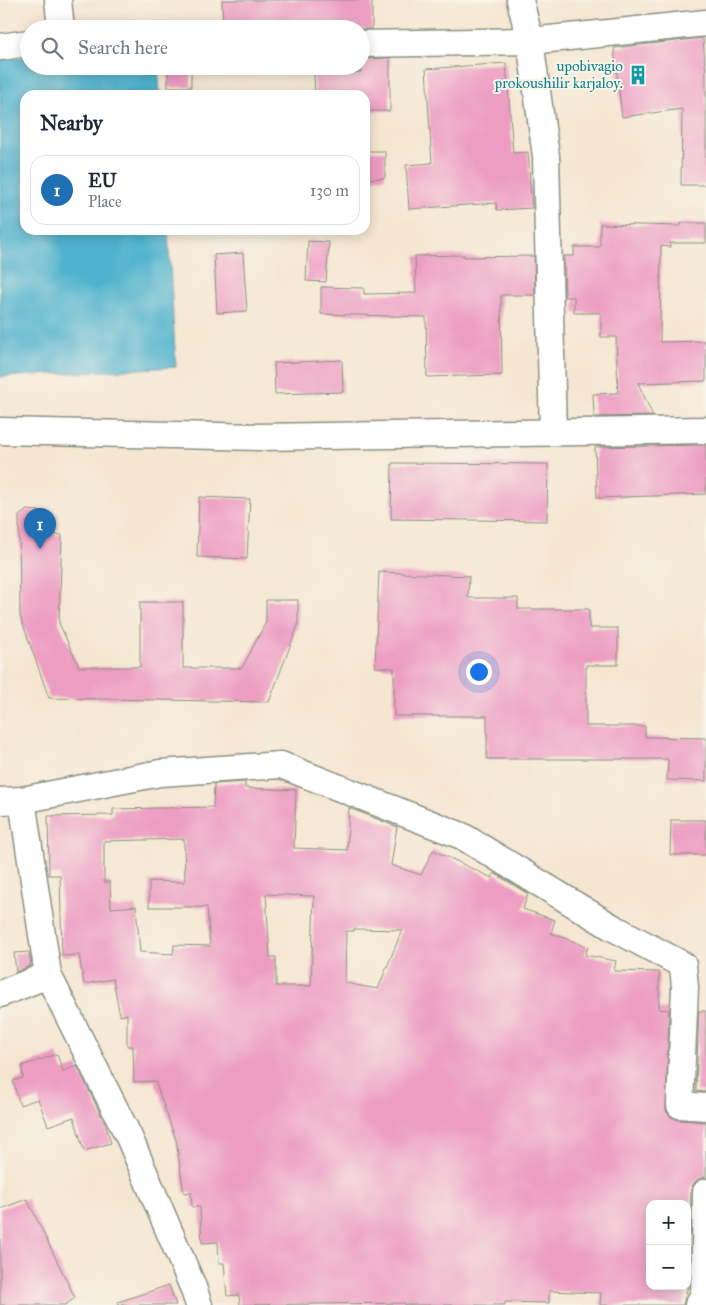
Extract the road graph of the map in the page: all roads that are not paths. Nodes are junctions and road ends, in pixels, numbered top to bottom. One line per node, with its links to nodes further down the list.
1 (58, 0): 3 (street)
2 (520, 0): 5 (street)
3 (60, 20)
4 (706, 23): 5 (street)
5 (530, 40): 7 (street); 11 (street)
6 (20, 44): 8 (street)
7 (370, 44)
8 (0, 47)
9 (706, 430): 11 (street)
10 (0, 431): 11 (street)
11 (553, 432)
12 (11, 800): 13 (street); 15 (street)
13 (48, 975): 14 (street); 17 (street)
14 (0, 994)
15 (706, 1107)
16 (706, 1192): 18 (street)
17 (199, 1305)
18 (698, 1305)

